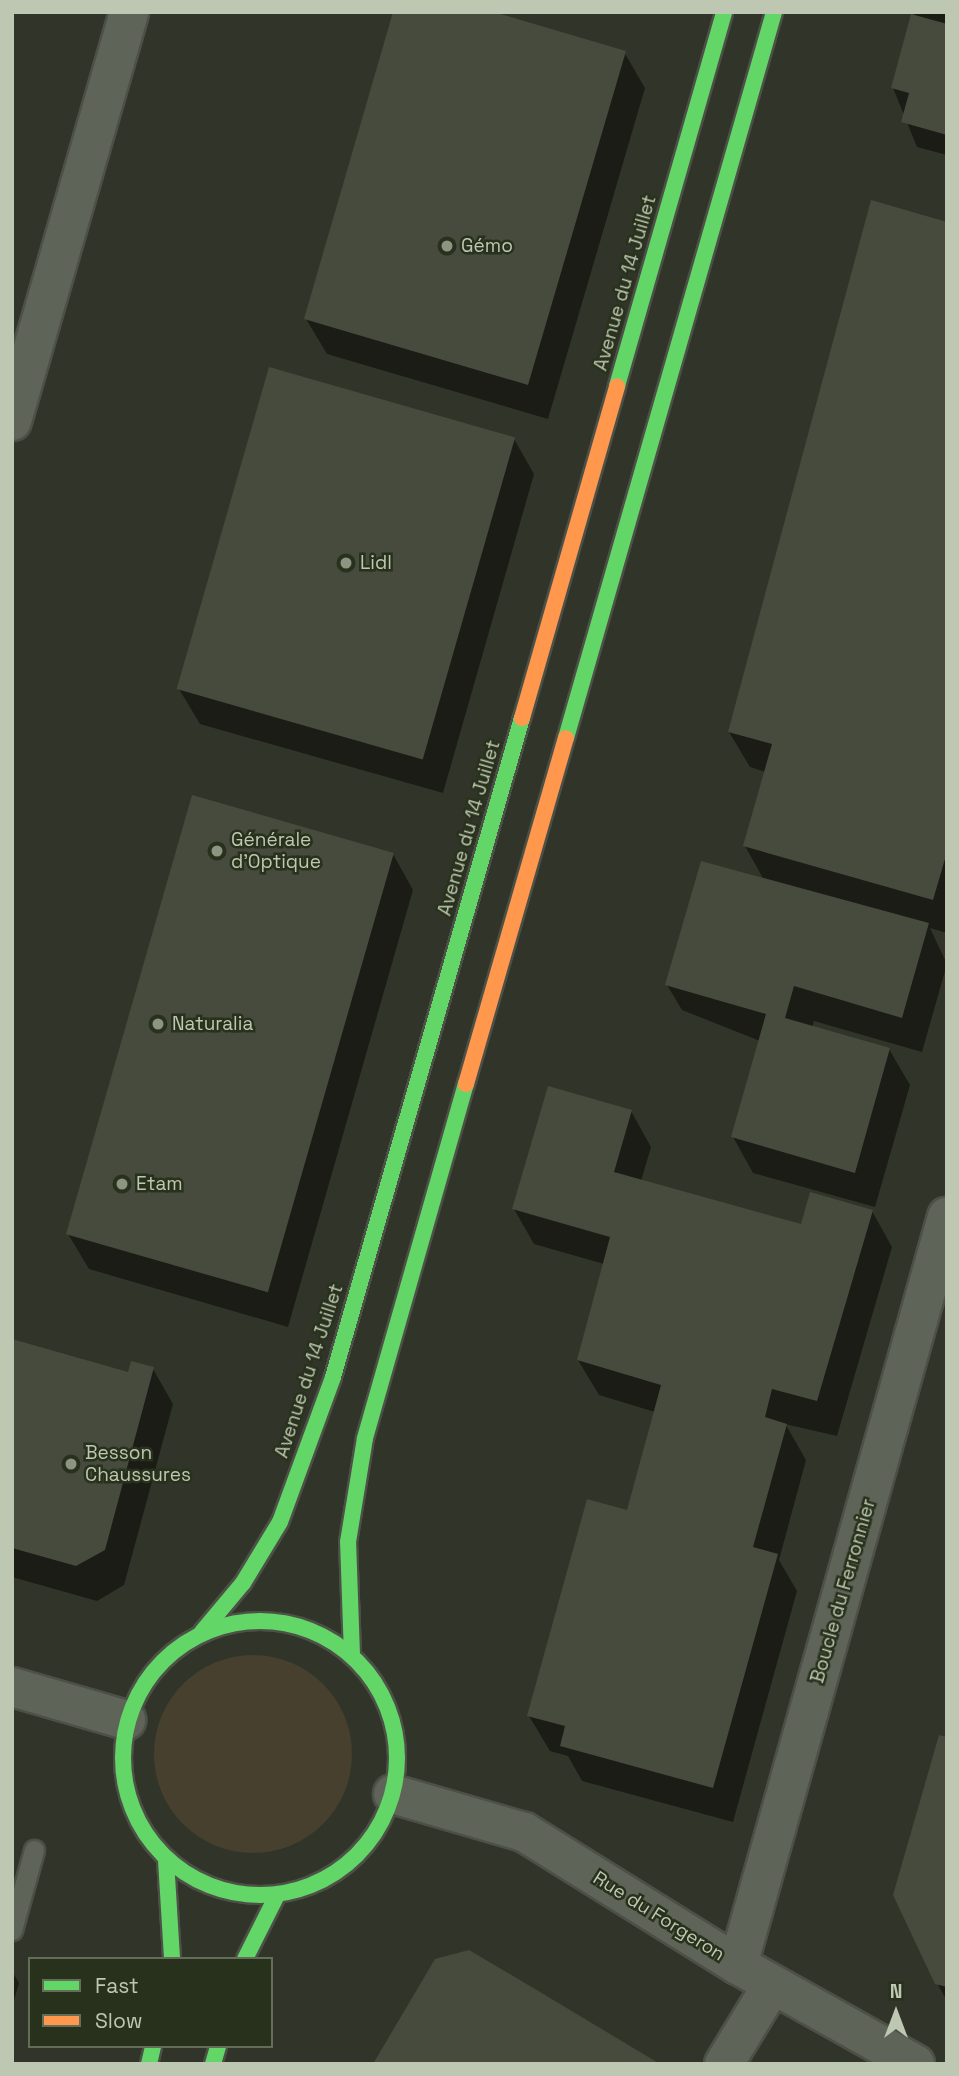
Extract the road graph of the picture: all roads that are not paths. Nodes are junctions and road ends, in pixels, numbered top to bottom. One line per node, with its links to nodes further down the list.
1 (129, 12): 4 (street)
2 (724, 12): 6 (main road, Avenue du 14 Juillet)
3 (774, 12): 7 (main road)
4 (12, 421)
5 (947, 1217): 17 (street, Boucle du Ferronnier)
6 (202, 1632): 7 (main road); 9 (main road)
7 (352, 1655): 10 (main road)
8 (12, 1687): 9 (street)
9 (126, 1720): 12 (main road)
10 (393, 1794): 13 (main road); 17 (street, Rue du Forgeron)
11 (34, 1850): 14 (lane)
12 (166, 1860): 13 (main road); 15 (main road)
13 (277, 1895): 16 (main road)
14 (12, 1930)
15 (172, 1957)
16 (246, 1957)
17 (738, 1965): 18 (street, Rue du Forgeron)
18 (772, 1985): 19 (street); 20 (street, Rue du Forgeron)
19 (724, 2064)
20 (915, 2064)

